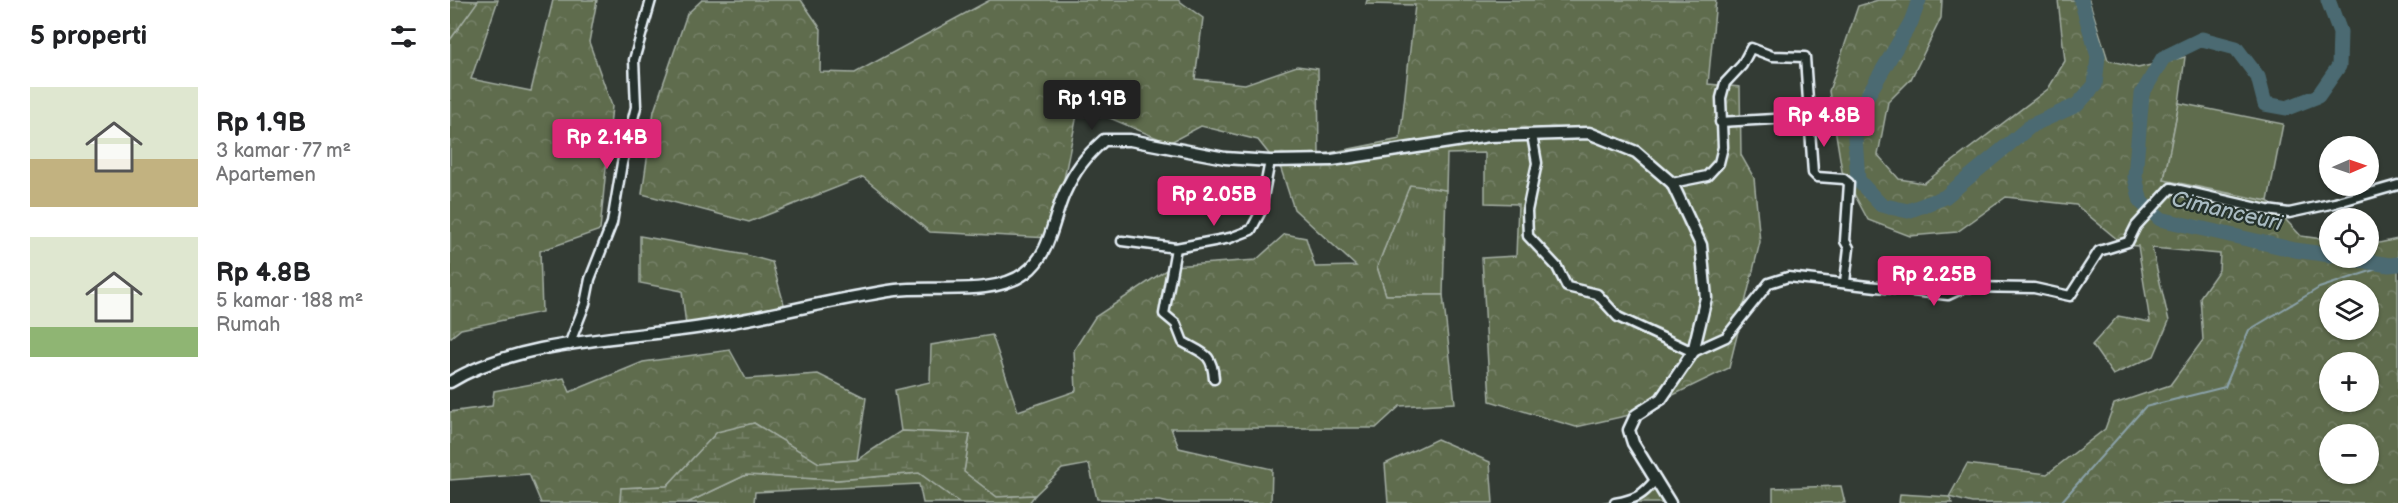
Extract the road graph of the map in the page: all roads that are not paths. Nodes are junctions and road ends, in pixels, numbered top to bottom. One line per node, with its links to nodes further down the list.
1 (651, 0): 11 (street)
2 (1808, 117): 3 (street); 3 (street); 10 (street)
3 (1720, 122): 6 (street)
4 (1532, 135): 5 (street); 6 (street); 12 (street)
5 (1270, 161): 9 (street); 11 (street)
6 (1672, 183): 12 (street)
7 (2398, 185): 10 (street)
8 (1122, 241): 9 (street)
9 (1176, 248): 13 (street)
10 (1845, 282): 12 (street)
11 (569, 345): 14 (street)
12 (1693, 352): 15 (street)
13 (1214, 379)
14 (450, 382)
15 (1656, 479): 16 (street); 17 (street)
16 (1615, 503)
17 (1670, 503)

